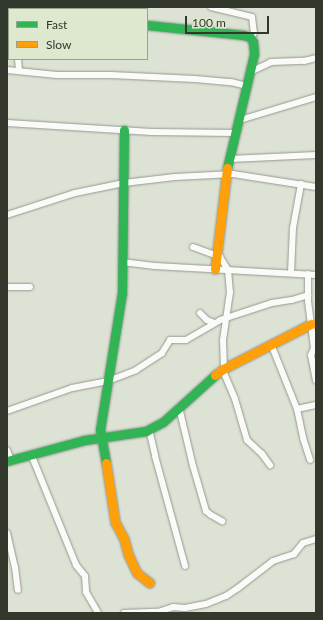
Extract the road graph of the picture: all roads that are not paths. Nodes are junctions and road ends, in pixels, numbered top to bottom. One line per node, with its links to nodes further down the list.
1 (211, 7): 2 (street)
2 (235, 10): 4 (street)
3 (148, 25): 4 (street)
4 (251, 38): 9 (street)
5 (316, 58): 9 (street)
6 (18, 60): 8 (street)
7 (7, 70): 8 (street)
8 (19, 71): 10 (street)
9 (250, 72): 10 (street)
10 (247, 86): 12 (street)
11 (316, 98): 12 (street)
12 (240, 120): 15 (street)
13 (7, 123): 14 (street)
14 (124, 130): 15 (street); 19 (street)
15 (236, 133): 17 (street)
16 (316, 155): 17 (street)
17 (230, 159): 18 (street)
18 (226, 174): 19 (street); 20 (street); 24 (street)
19 (124, 183): 22 (street); 25 (street)
20 (300, 184): 21 (street); 28 (street)
21 (316, 187)
22 (7, 215)
23 (193, 248): 24 (street)
24 (216, 255): 26 (street); 27 (street)
25 (122, 262): 26 (street); 41 (street)
26 (215, 269): 27 (street)
27 (228, 270): 28 (street); 35 (street)
28 (291, 273): 29 (street)
29 (308, 274): 30 (street); 33 (street)
30 (316, 275)
31 (7, 287): 32 (street)
32 (30, 287)
33 (308, 296): 35 (street); 37 (street)
34 (200, 313): 36 (street)
35 (226, 318): 36 (street); 40 (street)
36 (214, 323): 41 (street)
37 (311, 324): 38 (street); 39 (street)
38 (314, 338): 42 (street)
39 (271, 344): 40 (street); 45 (street)
40 (223, 369): 44 (street); 53 (street)
41 (108, 381): 46 (street); 48 (street)
42 (316, 381)
43 (316, 405): 45 (street)
44 (179, 407): 47 (street); 54 (street)
45 (297, 409): 51 (street)
46 (7, 411)
47 (149, 429): 48 (street); 57 (street)
48 (102, 437): 50 (street); 58 (street)
49 (7, 450): 52 (street)
50 (31, 454): 52 (street); 60 (street)
51 (310, 460)
52 (9, 461)
53 (270, 466)
54 (222, 521)
55 (7, 533): 59 (street)
56 (316, 539): 61 (street)
57 (185, 566)
58 (150, 583)
59 (18, 590)
60 (98, 613)
61 (124, 613)

